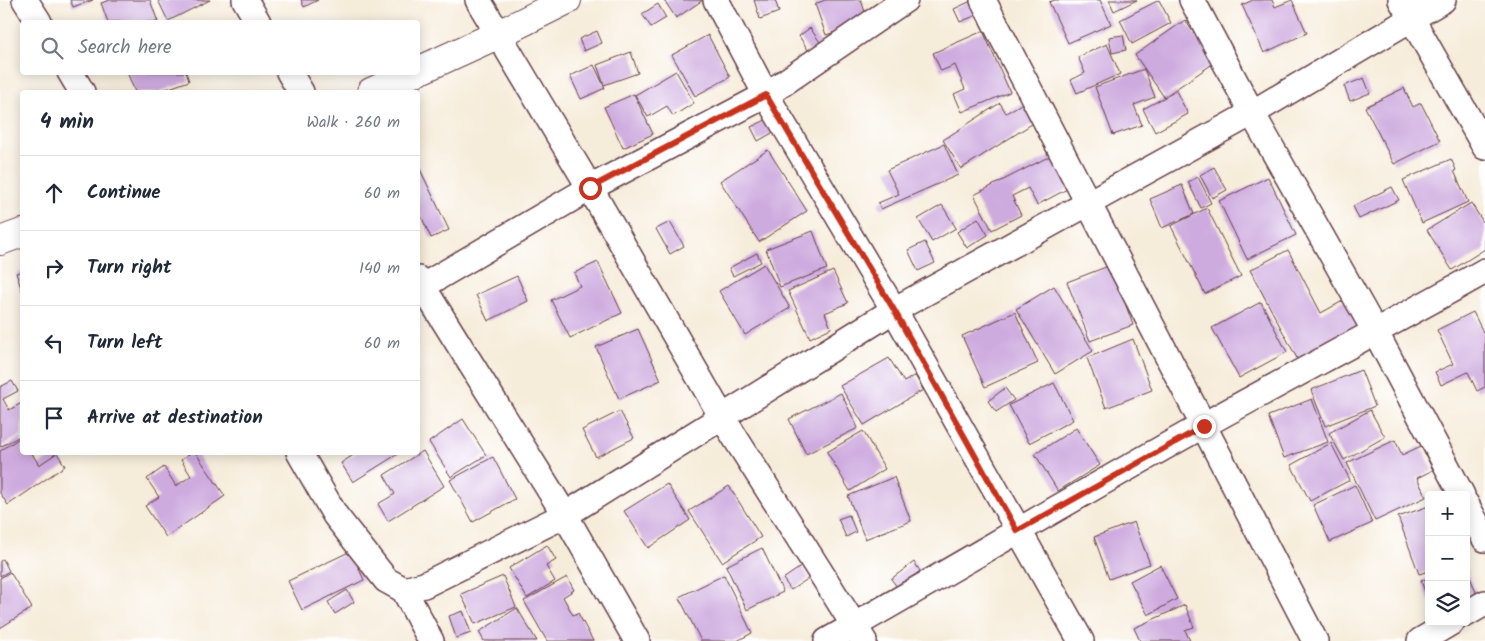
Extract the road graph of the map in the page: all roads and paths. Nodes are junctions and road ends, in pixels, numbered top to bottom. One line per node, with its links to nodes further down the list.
1 (25, 0): 11 (street)
2 (245, 0): 12 (street)
3 (478, 0): 13 (street)
4 (568, 0): 13 (street)
5 (716, 0): 21 (street)
6 (905, 0): 21 (street)
7 (983, 0): 25 (street)
8 (1192, 0): 22 (street)
9 (1443, 0): 10 (street)
10 (1406, 9): 22 (street); 23 (street)
11 (38, 20)
12 (257, 20)
13 (498, 34): 14 (street); 24 (street)
14 (420, 70)
15 (72, 75): 18 (street)
16 (291, 75): 19 (street)
17 (409, 75): 20 (street)
18 (81, 90)
19 (300, 90)
20 (376, 90)
21 (766, 95): 24 (street); 31 (street)
22 (1252, 113): 25 (street); 32 (street)
23 (1485, 147)
24 (590, 188): 29 (street); 33 (street)
25 (1088, 202): 31 (street); 34 (street)
26 (20, 234): 27 (street)
27 (0, 241)
28 (1485, 271): 32 (street)
29 (420, 283)
30 (420, 286): 38 (street)
31 (894, 310): 33 (street); 39 (street)
32 (1376, 333): 34 (street); 36 (street)
33 (722, 417): 38 (street); 45 (street)
34 (1204, 426): 39 (street); 50 (street)
35 (301, 455): 41 (street)
36 (1460, 491)
37 (1470, 511): 40 (street)
38 (565, 515): 41 (street); 47 (street)
39 (1017, 531): 45 (street); 49 (street)
40 (1485, 539)
41 (404, 590): 46 (street)
42 (1485, 604): 43 (street)
43 (1470, 612)
44 (1445, 626): 51 (street)
45 (859, 633): 48 (street)
46 (431, 641)
47 (637, 641)
48 (827, 641)
49 (1081, 641)
50 (1315, 641)
51 (1420, 641)

